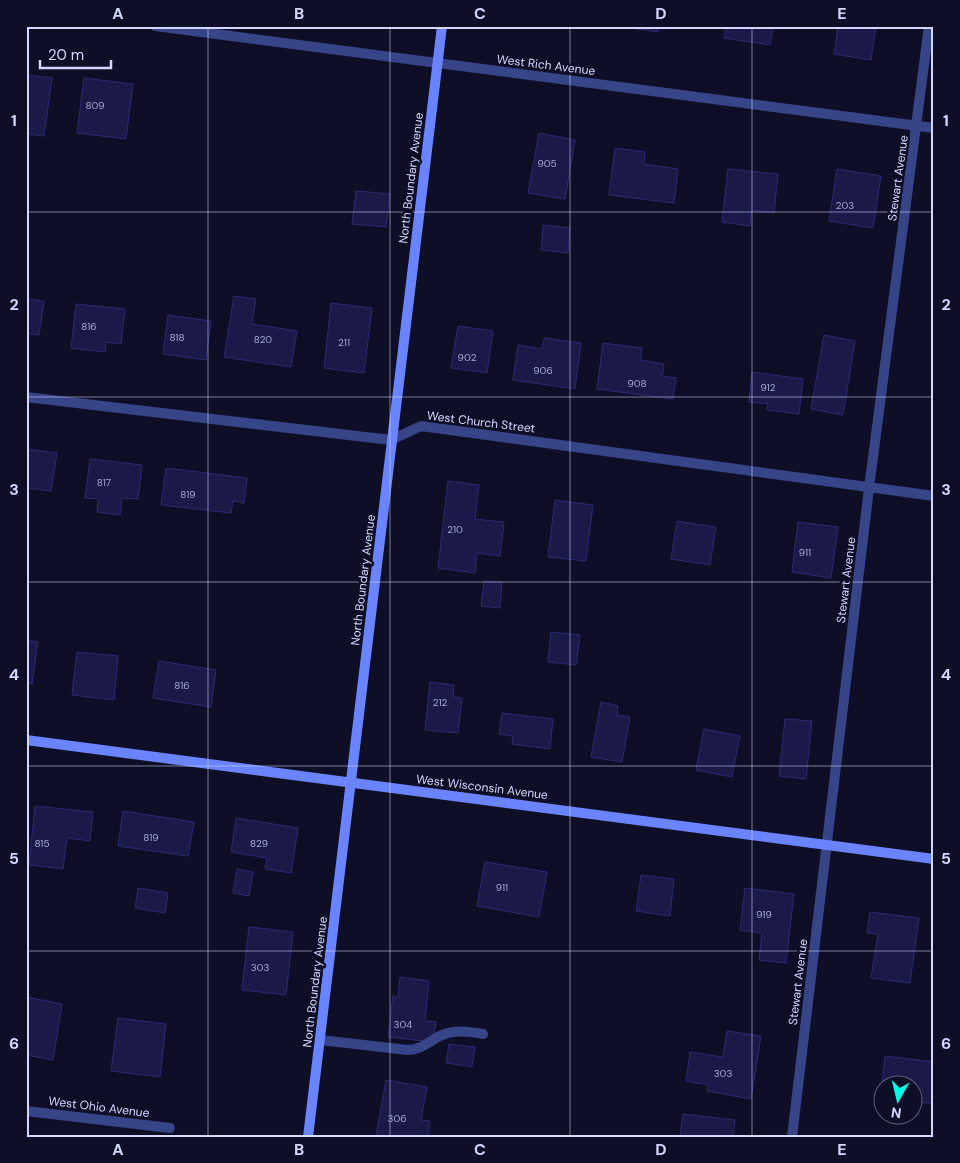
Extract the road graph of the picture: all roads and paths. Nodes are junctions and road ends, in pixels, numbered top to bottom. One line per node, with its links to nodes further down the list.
1 (155, 26): 4 (street, West Rich Avenue)
2 (442, 26): 4 (street, North Boundary Avenue)
3 (929, 26): 5 (street, Stewart Avenue)
4 (438, 64): 5 (street, West Rich Avenue); 8 (street, North Boundary Avenue)
5 (917, 126): 6 (street, West Rich Avenue); 9 (street, Stewart Avenue)
6 (934, 128)
7 (26, 397): 8 (street)
8 (392, 440): 9 (street, West Church Street); 12 (street, North Boundary Avenue)
9 (869, 488): 10 (street, West Church Street); 13 (street, Stewart Avenue)
10 (934, 496)
11 (26, 740): 12 (street, West Wisconsin Avenue)
12 (352, 783): 13 (street, West Wisconsin Avenue); 16 (street, North Boundary Avenue)
13 (827, 845): 14 (street, West Wisconsin Avenue); 20 (street, Stewart Avenue)
14 (934, 859)
15 (483, 1034): 16 (street)
16 (320, 1040): 19 (street, North Boundary Avenue)
17 (26, 1111): 18 (street, West Ohio Avenue)
18 (170, 1128)
19 (308, 1137)
20 (792, 1137)

